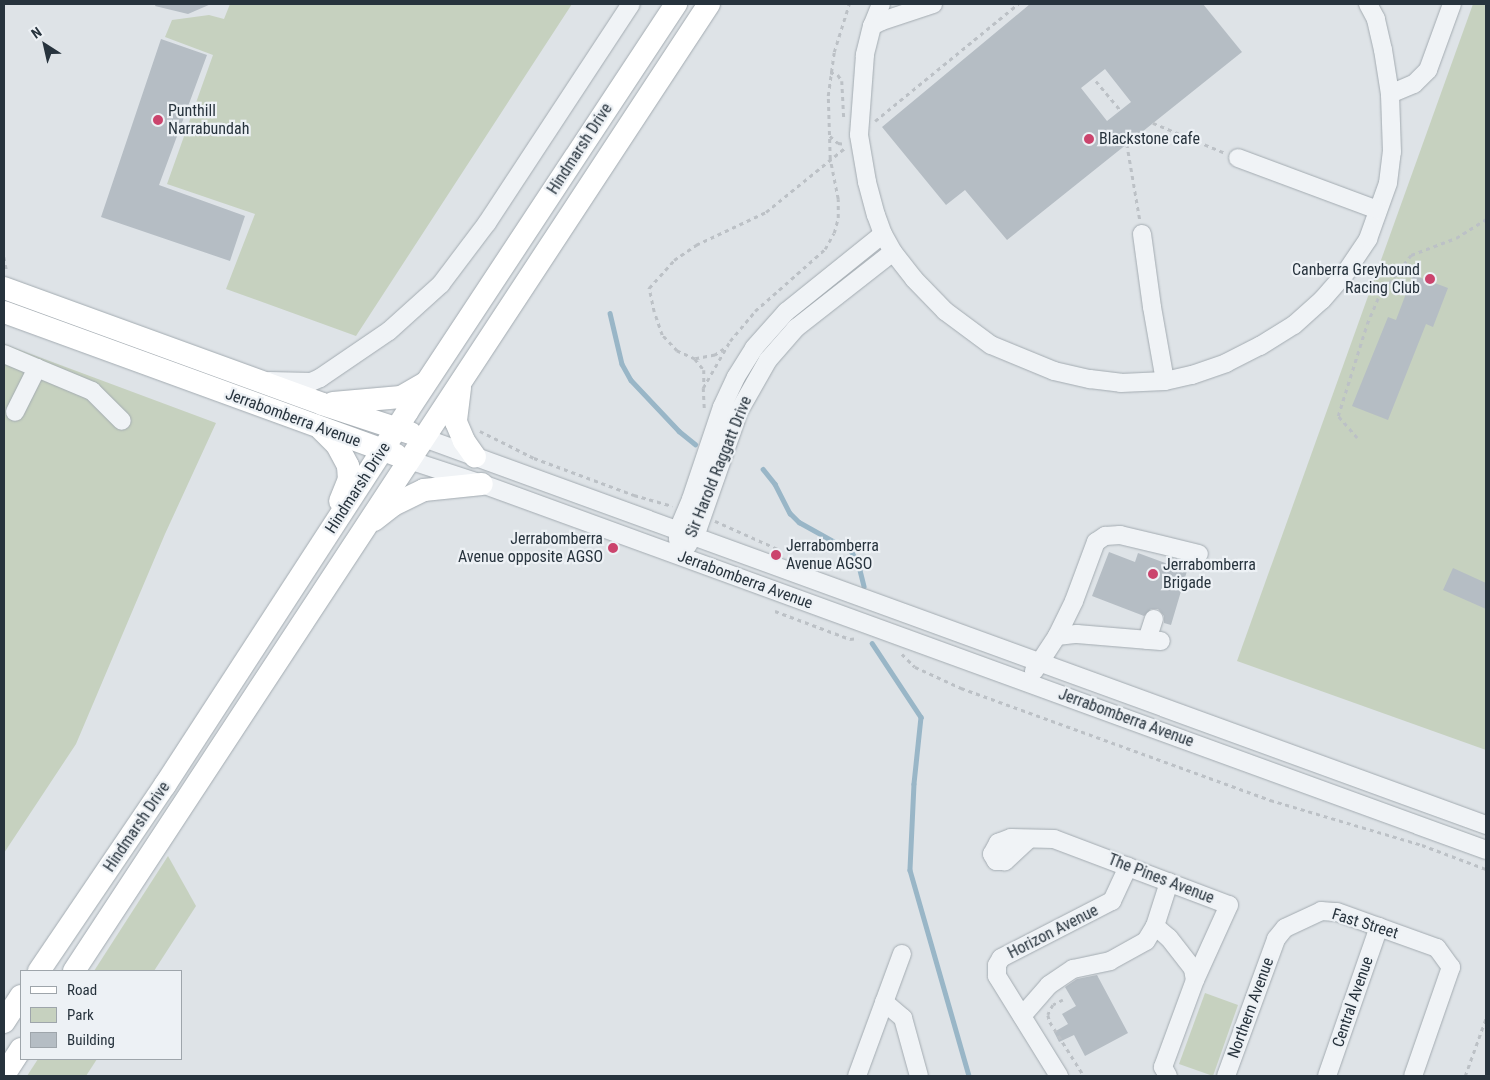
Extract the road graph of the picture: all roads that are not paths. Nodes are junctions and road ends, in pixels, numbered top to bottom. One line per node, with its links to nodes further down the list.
1 (631, 4): 18 (street)
2 (676, 4): 20 (main road, Hindmarsh Drive)
3 (709, 4): 21 (main road, Hindmarsh Drive)
4 (881, 4): 8 (street)
5 (1368, 4): 9 (street)
6 (1452, 4): 9 (street)
7 (925, 5): 8 (street)
8 (872, 26): 12 (street)
9 (1390, 94): 11 (street)
10 (1238, 158): 11 (street)
11 (1378, 210): 19 (street)
12 (883, 234): 14 (street); 32 (street, Sir Harold Raggatt Drive)
13 (1142, 234): 19 (street)
14 (893, 252): 19 (street); 32 (street, Sir Harold Raggatt Drive)
15 (9, 297): 18 (main road, Jerrabomberra Avenue); 25 (main road, Jerrabomberra Avenue)
16 (4, 354): 17 (street)
17 (37, 368): 23 (street); 24 (street)
18 (258, 380): 22 (main road, Jerrabomberra Avenue)
19 (1165, 381)
20 (427, 382): 22 (main road); 26 (main road, Hindmarsh Drive)
21 (461, 382): 27 (main road, Hindmarsh Drive); 29 (main road)
22 (322, 404): 26 (main road, Jerrabomberra Avenue)
23 (15, 412)
24 (122, 421)
25 (319, 427): 28 (main road, Jerrabomberra Avenue); 38 (main road)
26 (396, 428): 27 (main road, Jerrabomberra Avenue); 28 (main road, Hindmarsh Drive)
27 (424, 438): 29 (street, Jerrabomberra Avenue); 30 (main road, Hindmarsh Drive)
28 (383, 450): 30 (main road, Jerrabomberra Avenue); 38 (main road, Hindmarsh Drive)
29 (476, 457): 32 (street, Jerrabomberra Avenue)
30 (409, 460): 31 (street, Jerrabomberra Avenue); 33 (main road, Hindmarsh Drive)
31 (482, 484): 33 (main road); 36 (street, Jerrabomberra Avenue)
32 (686, 533): 34 (street, Jerrabomberra Avenue); 36 (street, Sir Harold Raggatt Drive)
33 (359, 535): 53 (main road, Hindmarsh Drive)
34 (724, 548): 37 (street); 41 (street, Jerrabomberra Avenue)
35 (1199, 554): 40 (street)
36 (679, 556): 37 (street, Jerrabomberra Avenue)
37 (717, 570): 42 (street, Jerrabomberra Avenue)
38 (302, 575): 52 (main road, Hindmarsh Drive)
39 (1154, 619): 40 (street)
40 (1057, 636): 41 (street)
41 (1039, 662): 42 (street); 43 (street, Jerrabomberra Avenue)
42 (1028, 683): 45 (street, Jerrabomberra Avenue)
43 (1486, 826)
44 (1029, 839): 46 (street, The Pines Avenue)
45 (1486, 850)
46 (1128, 866): 47 (street, The Pines Avenue); 57 (street, Horizon Avenue)
47 (1169, 882): 48 (street); 54 (street, The Pines Avenue)
48 (1155, 926): 54 (street); 57 (street)
49 (1379, 927): 50 (street, Fast Street); 66 (street, Central Avenue); 67 (street, Fast Street)
50 (1276, 939): 65 (street, Northern Avenue)
51 (902, 954): 56 (street)
52 (40, 970)
53 (75, 970)
54 (1196, 980): 64 (street, The Pines Avenue)
55 (20, 998): 58 (main road)
56 (884, 1002): 61 (street); 62 (street)
57 (1022, 1016): 63 (street, Horizon Avenue)
58 (4, 1022)
59 (20, 1051): 60 (main road)
60 (4, 1075)
61 (857, 1076)
62 (919, 1076)
63 (1059, 1076)
64 (1168, 1076)
65 (1226, 1076)
66 (1327, 1076)
67 (1413, 1076)

